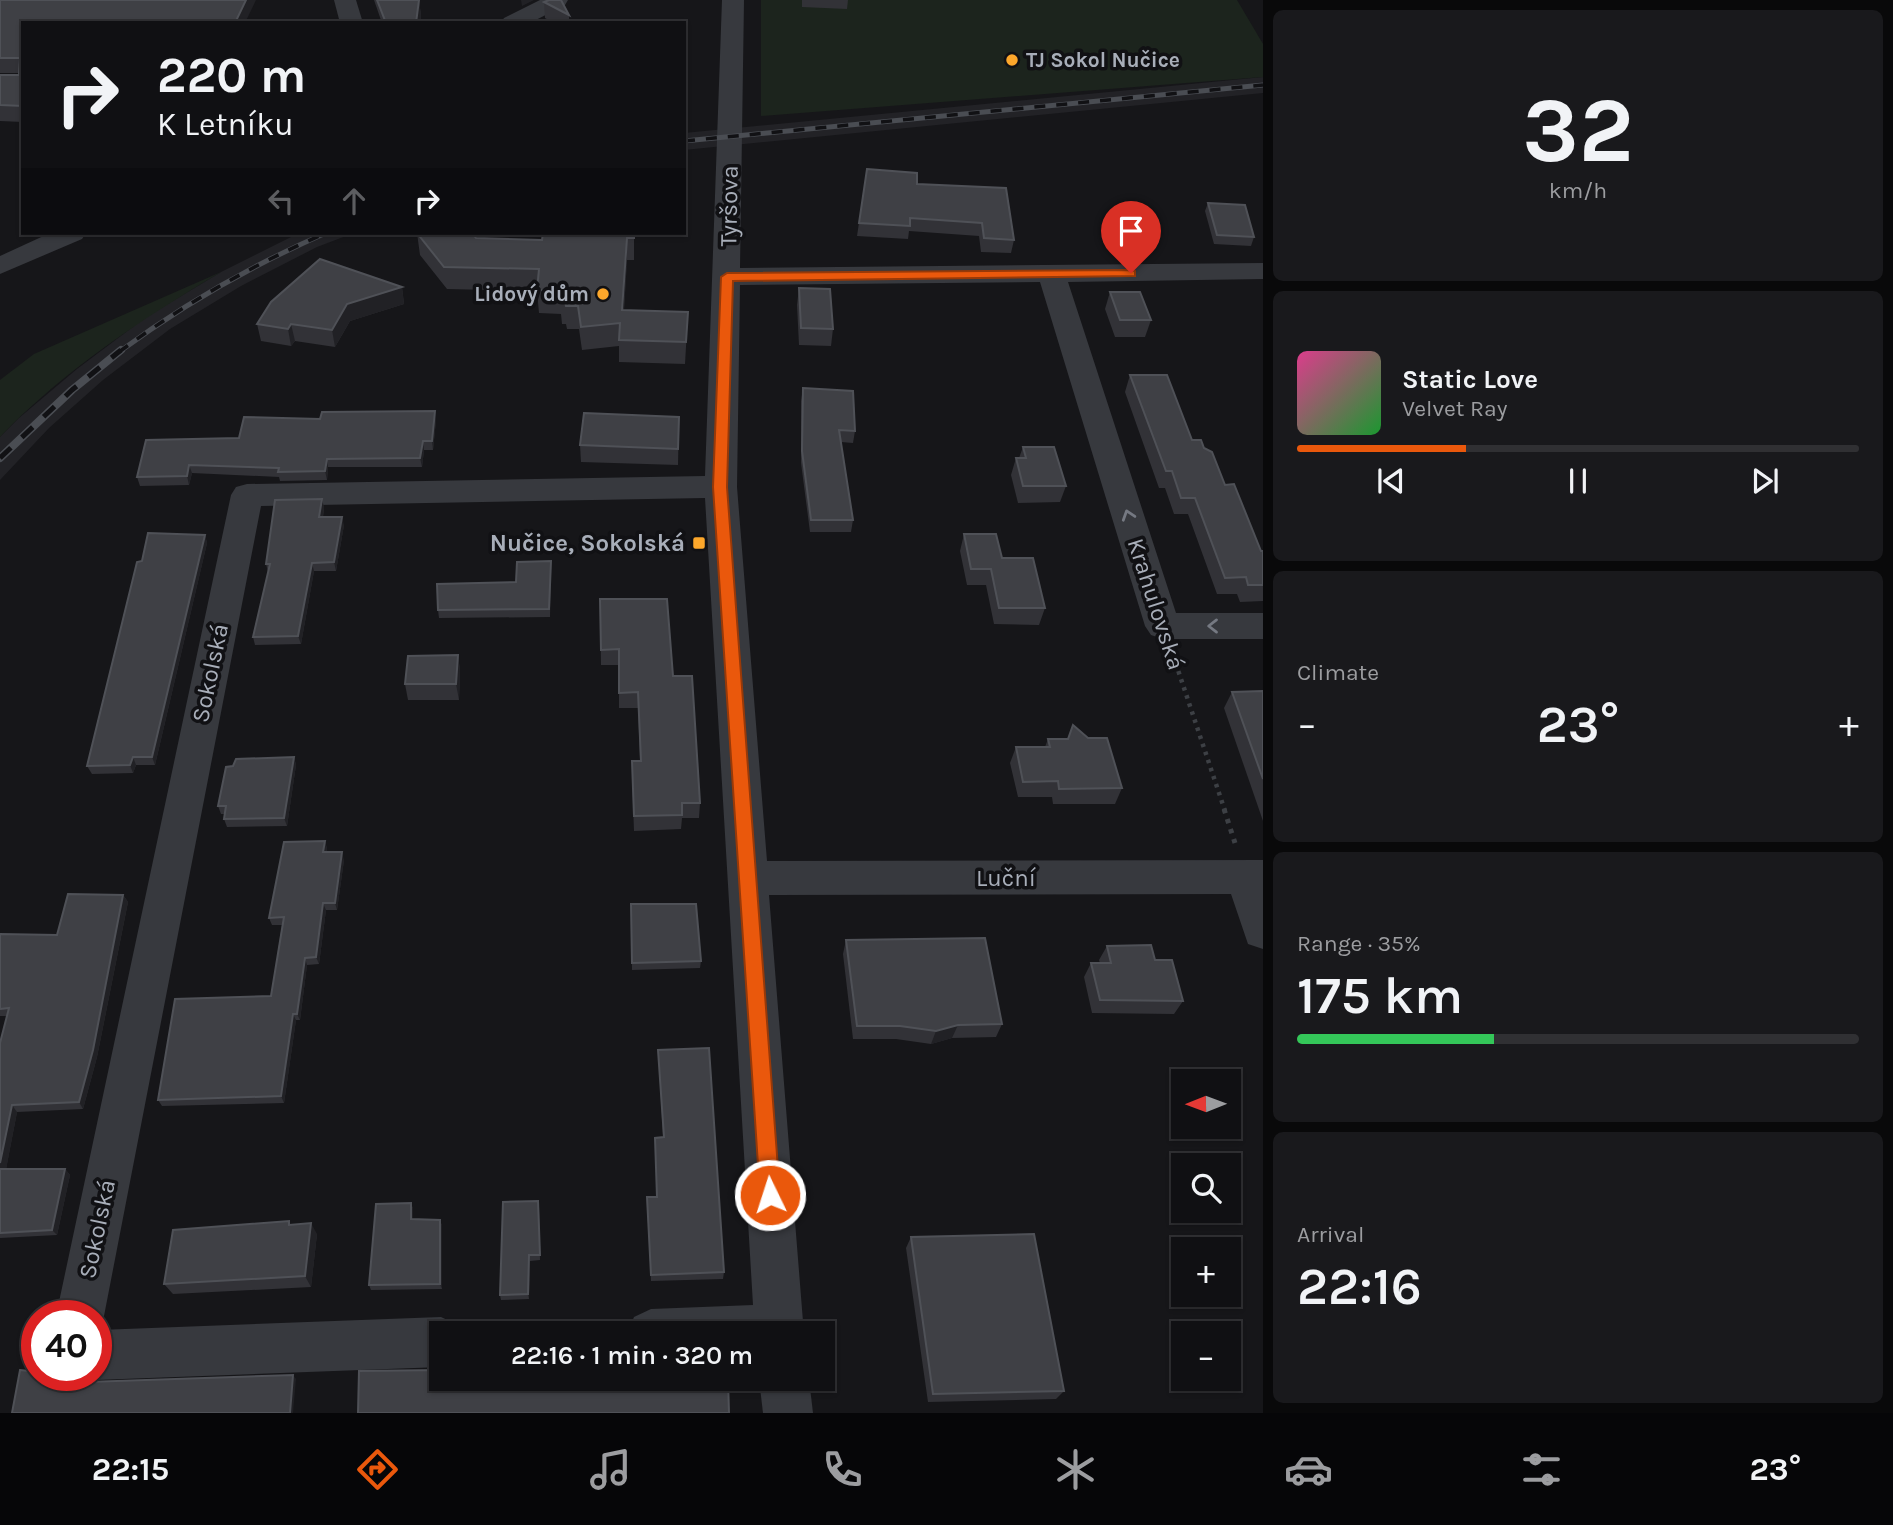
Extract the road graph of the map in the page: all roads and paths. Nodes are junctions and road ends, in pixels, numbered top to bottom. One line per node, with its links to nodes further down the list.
1 (345, 0): 4 (street)
2 (558, 0): 5 (street)
3 (733, 0): 10 (street, Tyršova)
4 (351, 21)
5 (516, 21)
6 (68, 235): 7 (street)
7 (0, 266)
8 (1263, 271): 9 (street)
9 (1052, 275): 10 (street); 12 (street, Krahulovská, one-way to 9)
10 (727, 277): 11 (street, Tyršova)
11 (720, 487): 15 (street, Tyršova); 17 (street, Sokolská)
12 (1163, 626): 13 (street, one-way to 12); 14 (path, Krahulovská)
13 (1263, 626)
14 (1254, 877): 15 (street, Luční); 16 (street)
15 (749, 878): 18 (street, Tyršova)
16 (1263, 932)
17 (83, 1300)
18 (777, 1321)
19 (429, 1342): 20 (street)
20 (112, 1354)
21 (785, 1391): 22 (street)
22 (788, 1413)

